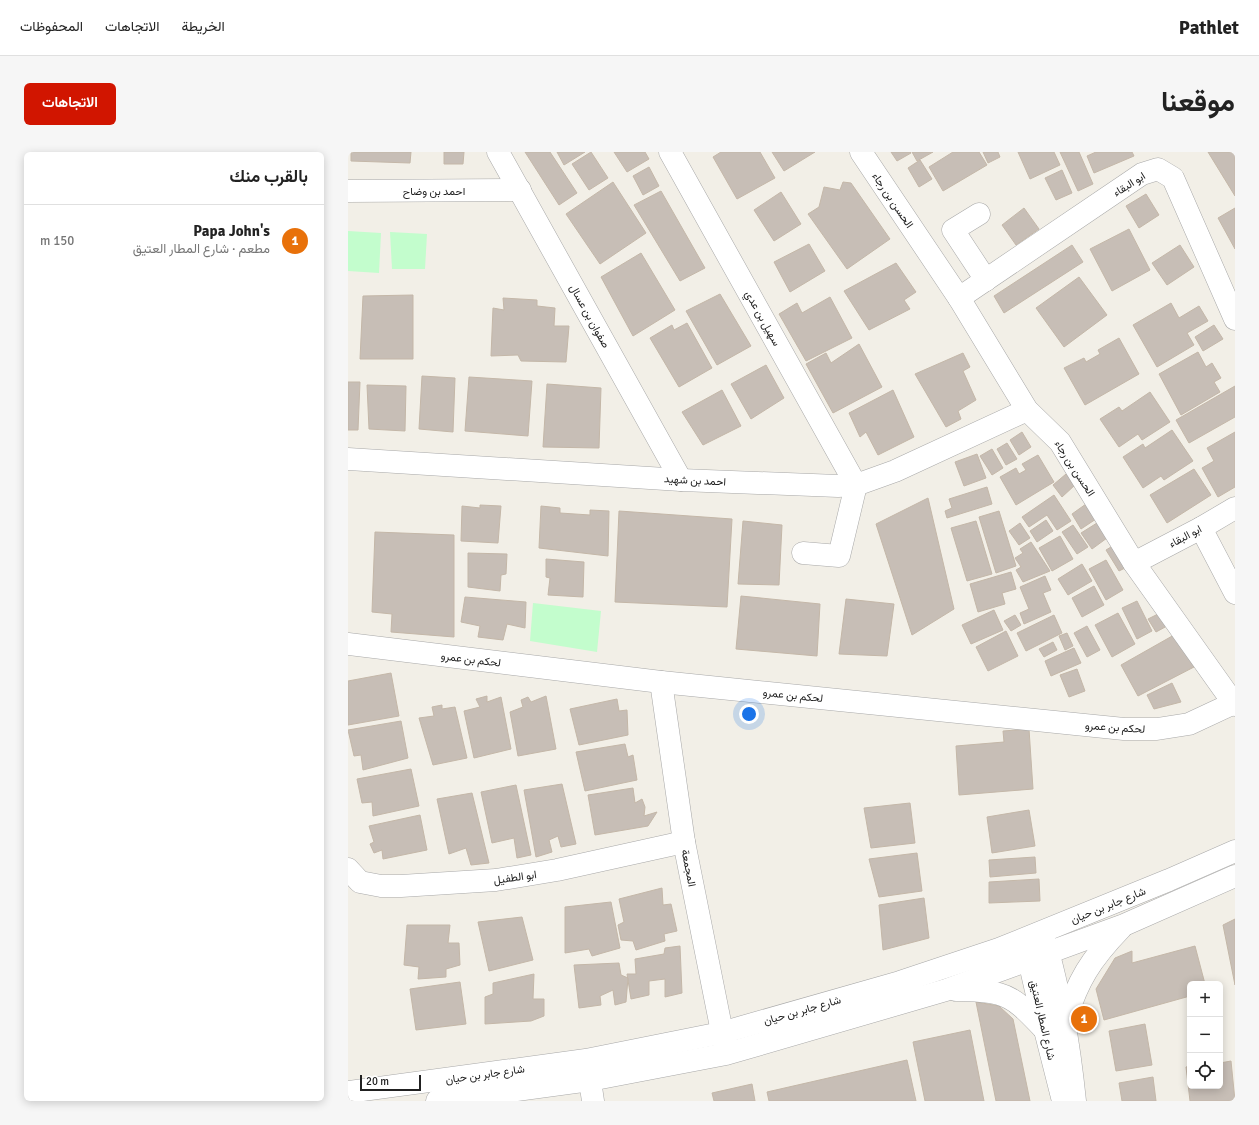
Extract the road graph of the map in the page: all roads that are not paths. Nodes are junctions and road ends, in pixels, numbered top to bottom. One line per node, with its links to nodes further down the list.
1 (498, 152): 5 (street, صفوان بن عسال)
2 (670, 152): 14 (street, سهيل بن عدي)
3 (861, 152): 9 (street, الحسن بن رجاء)
4 (1160, 161): 8 (street, ابو البقاء); 10 (street, ابو البقاء)
5 (520, 190): 6 (street, احمد بن وضاح); 13 (street, صفوان بن عسال)
6 (348, 191)
7 (979, 214): 8 (street)
8 (986, 280): 9 (street, ابو البقاء)
9 (959, 298): 11 (street, الحسن بن رجاء)
10 (1235, 319)
11 (1027, 410): 14 (street, احمد بن شهيد); 18 (street, الحسن بن رجاء)
12 (348, 459): 13 (street, احمد بن شهيد)
13 (681, 480): 14 (street, احمد بن شهيد)
14 (856, 485): 17 (street)
15 (1235, 508): 16 (street, ابو البقاء)
16 (1201, 528): 18 (street, ابو البقاء); 19 (street)
17 (803, 553)
18 (1134, 563): 22 (street, الحسن بن رجاء)
19 (1235, 593)
20 (348, 644): 21 (street, لحكم بن عمرو)
21 (661, 682): 22 (street, لحكم بن عمرو); 23 (street, المجمعة)
22 (1234, 704)
23 (684, 842): 25 (street, ابو الطفيل); 33 (street, المجمعة)
24 (1235, 851): 28 (street, شارع جابر بن حيان)
25 (348, 868)
26 (1235, 876): 27 (street, شارع جابر بن حيان)
27 (1124, 925): 29 (street, شارع جابر بن حيان); 31 (street)
28 (1032, 936): 29 (street, شارع المطار العتيق); 33 (street, شارع جابر بن حيان)
29 (1039, 957): 30 (street, شارع جابر بن حيان); 31 (street, شارع المطار العتيق); 32 (street, شارع المطار العتيق)
30 (946, 990): 32 (street); 34 (street, شارع جابر بن حيان)
31 (1065, 1022): 39 (street, شارع المطار العتيق)
32 (1045, 1030): 38 (street, شارع المطار العتيق)
33 (721, 1033): 34 (street, المجمعة); 35 (street, شارع جابر بن حيان)
34 (726, 1054): 35 (street, شارع جابر بن حيان)
35 (590, 1080): 36 (street, شارع جابر بن حيان); 37 (street, شارع جابر بن حيان)
36 (348, 1092)
37 (437, 1101)
38 (1063, 1101)
39 (1075, 1101)

